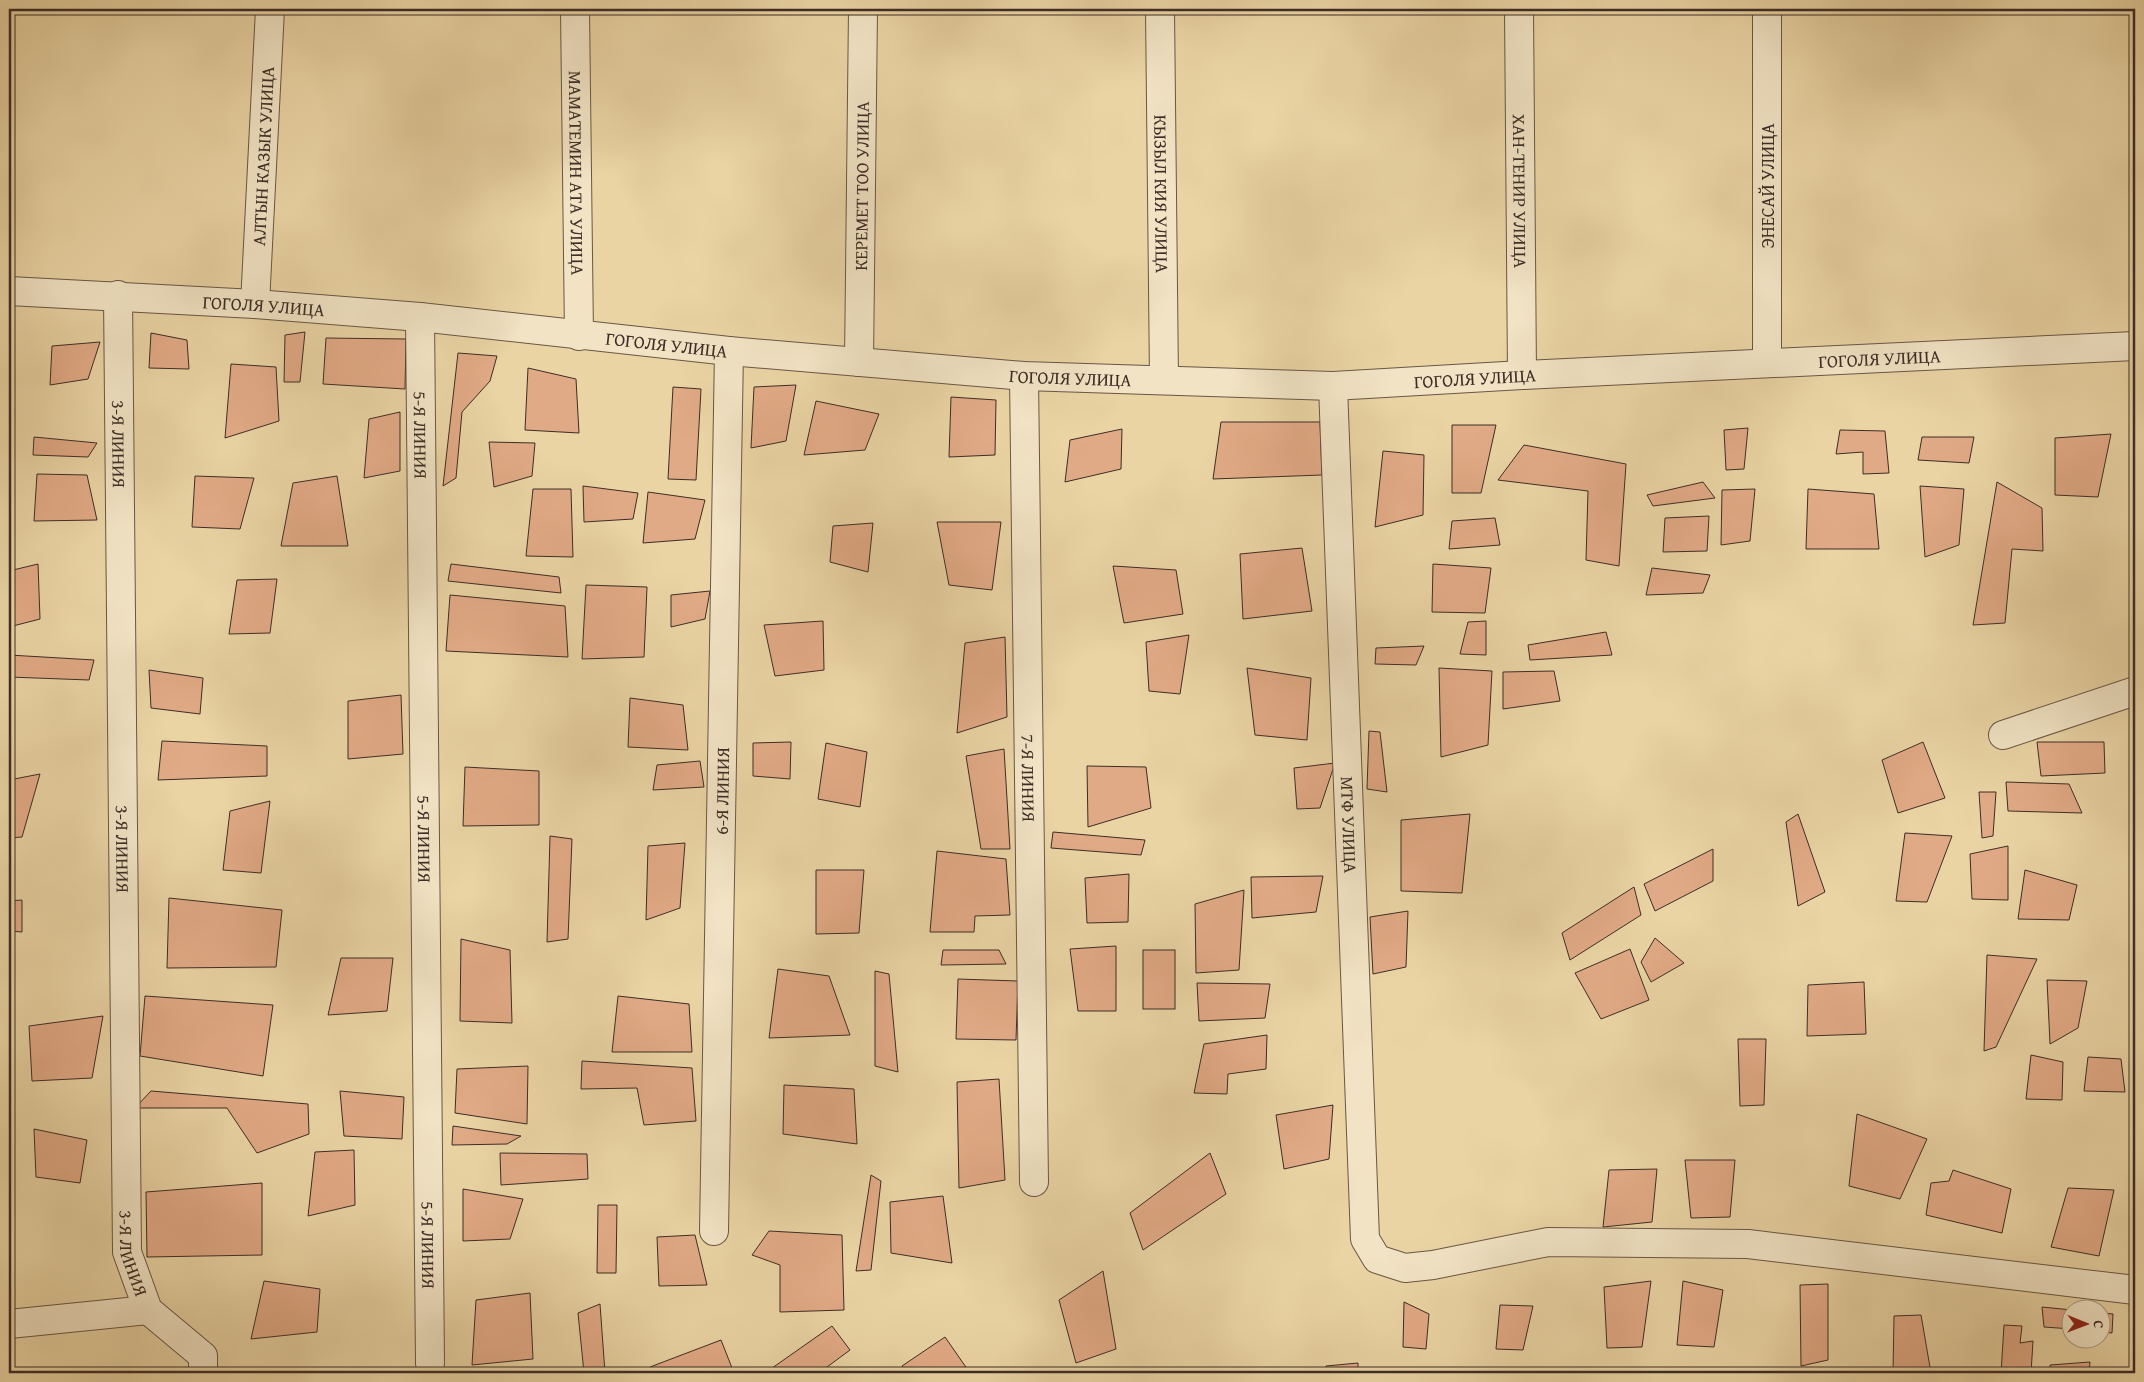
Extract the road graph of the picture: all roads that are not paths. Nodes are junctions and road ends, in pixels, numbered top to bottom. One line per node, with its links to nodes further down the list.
1 (270, 9): 9 (street, АЛТЫН КАЗЫК УЛИЦА)
2 (575, 9): 11 (street, МАМАТЕМИН АТА УЛИЦА)
3 (863, 9): 14 (street, КЕРЕМЕТ ТОО УЛИЦА)
4 (1160, 9): 18 (street, КЫЗЫЛ КИЯ УЛИЦА)
5 (1519, 9): 16 (street, ХАН-ТЕНИР УЛИЦА)
6 (1767, 9): 15 (street, ЭНЕСАЙ УЛИЦА)
7 (9, 290): 8 (street, ГОГОЛЯ УЛИЦА)
8 (118, 295): 9 (street, ГОГОЛЯ УЛИЦА); 25 (street, 3-Я ЛИНИЯ)
9 (255, 304): 10 (street, ГОГОЛЯ УЛИЦА)
10 (420, 317): 11 (street, ГОГОЛЯ УЛИЦА); 27 (street, 5-Я ЛИНИЯ)
11 (579, 336): 13 (street, ГОГОЛЯ УЛИЦА)
12 (2135, 346): 15 (street, ГОГОЛЯ УЛИЦА)
13 (729, 351): 14 (street, ГОГОЛЯ УЛИЦА); 23 (street, 6-Я ЛИНИЯ)
14 (859, 362): 17 (street, ГОГОЛЯ УЛИЦА)
15 (1767, 363): 16 (street, ГОГОЛЯ УЛИЦА)
16 (1522, 375): 19 (street, ГОГОЛЯ УЛИЦА)
17 (1024, 376): 18 (street, ГОГОЛЯ УЛИЦА); 22 (street, 7-Я ЛИНИЯ)
18 (1164, 380): 19 (street, ГОГОЛЯ УЛИЦА)
19 (1332, 386): 24 (street, МТФ УЛИЦА)
20 (2135, 691): 21 (street)
21 (2003, 735)
22 (1034, 1182)
23 (714, 1231)
24 (2135, 1290)
25 (148, 1310): 26 (street); 28 (street, 3-Я ЛИНИЯ)
26 (9, 1324)
27 (430, 1363)
28 (203, 1373)

